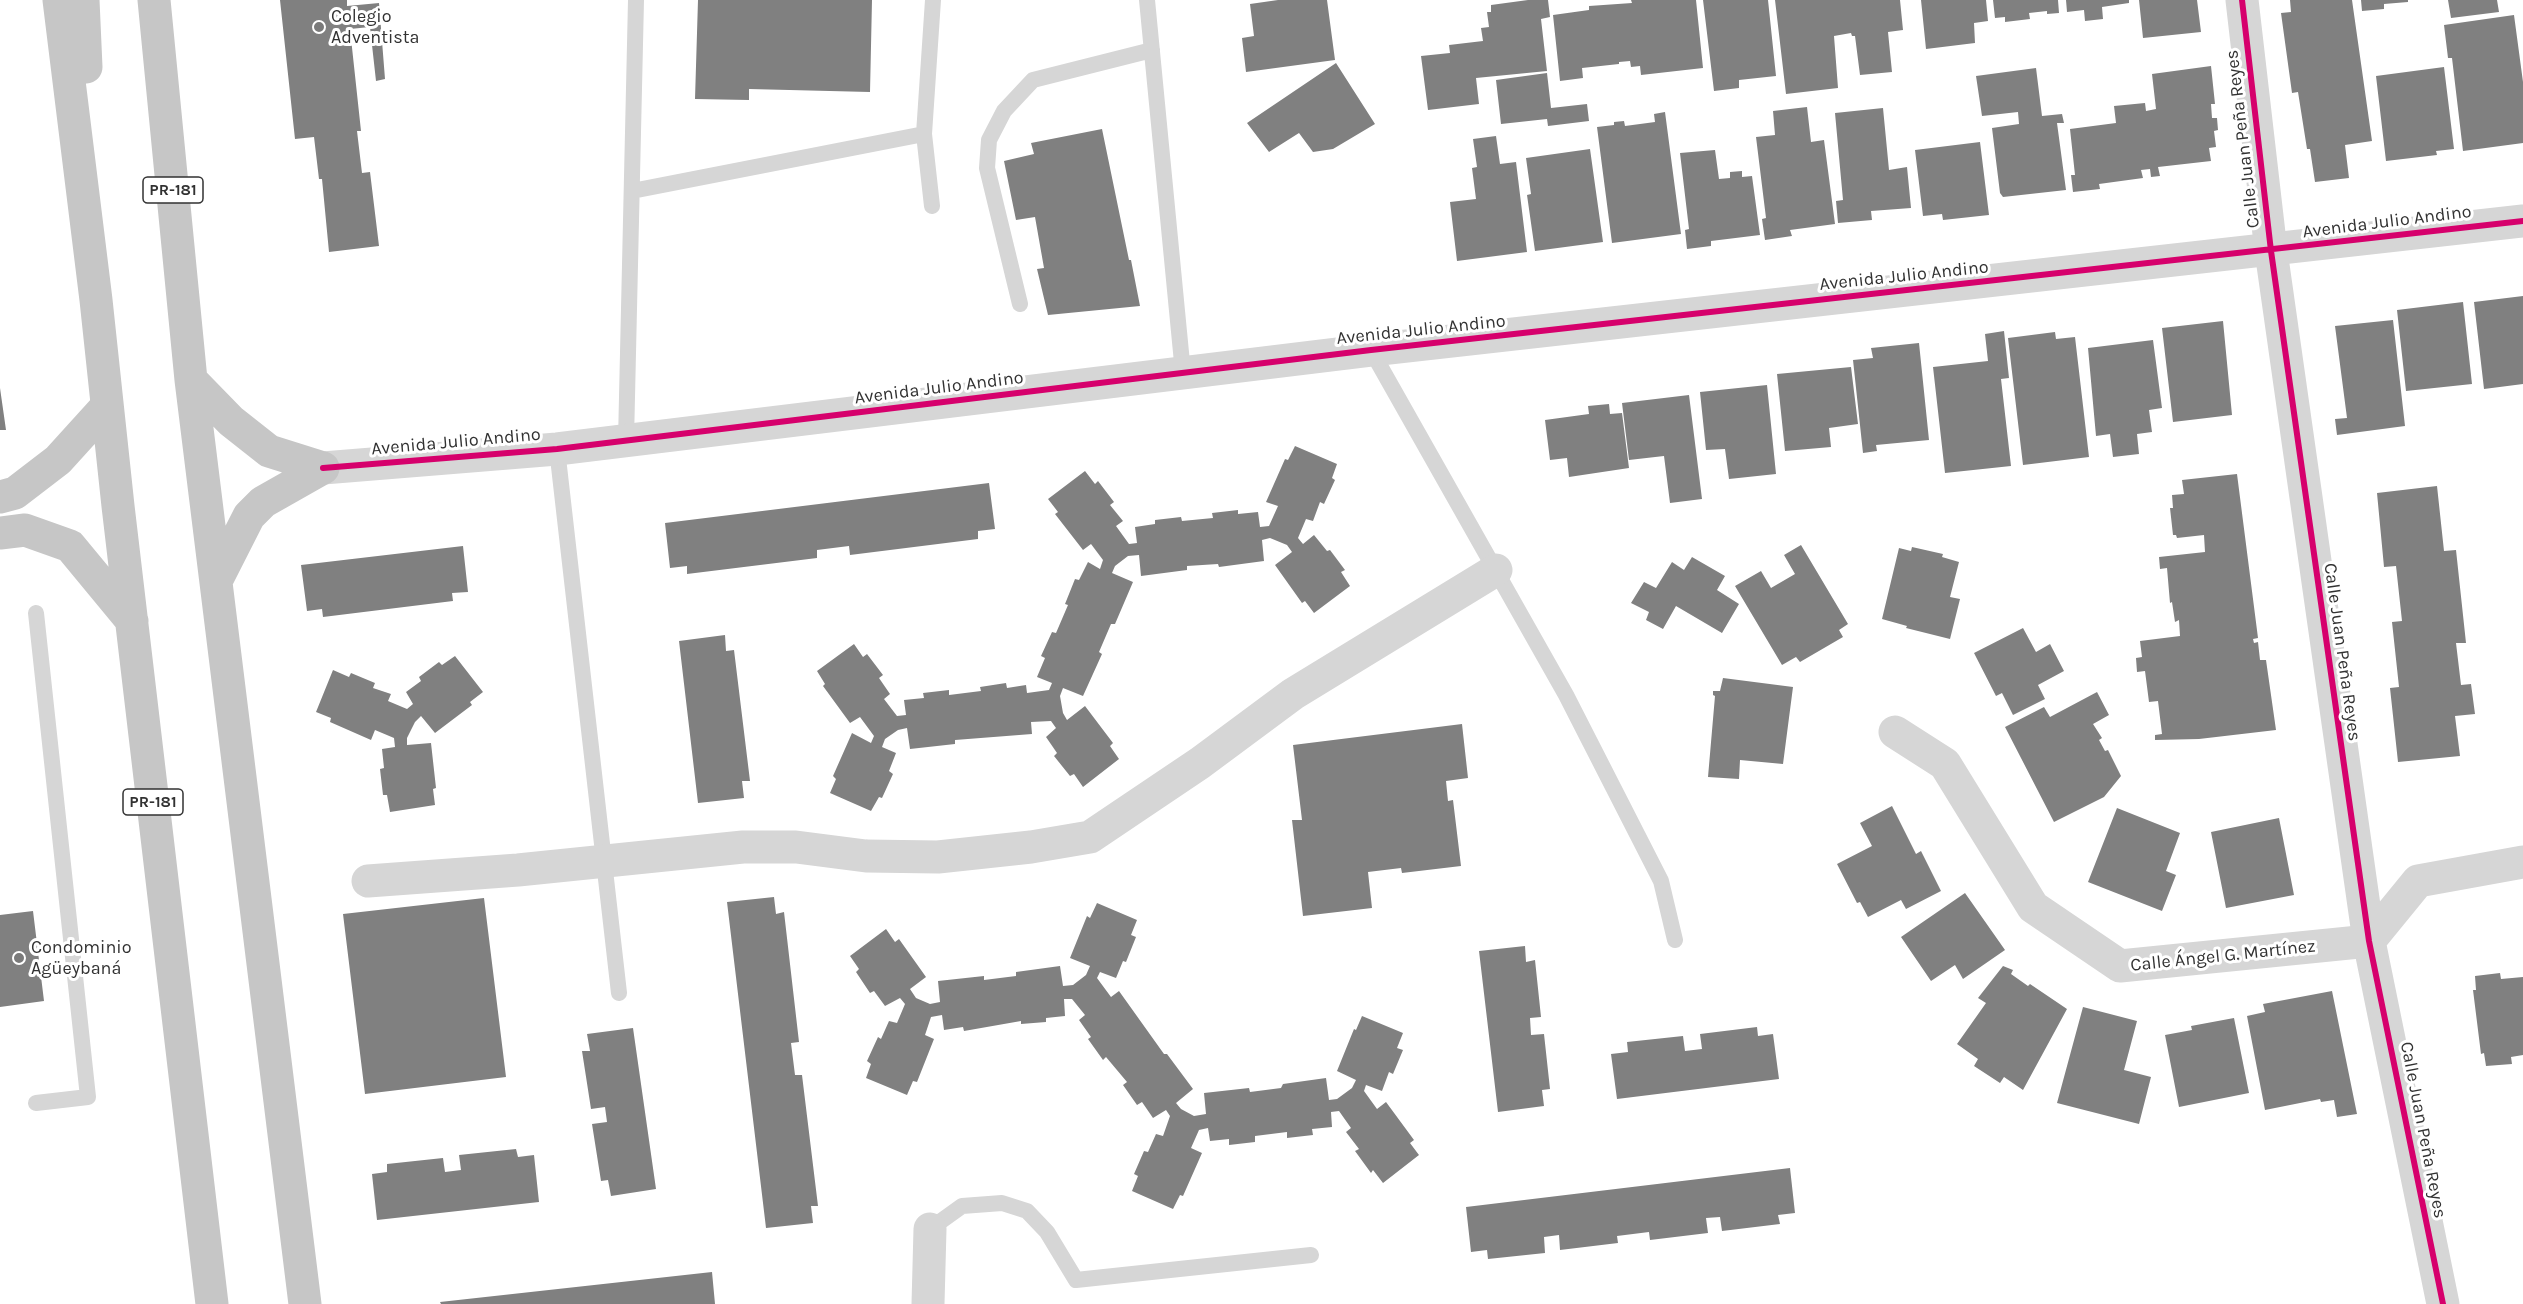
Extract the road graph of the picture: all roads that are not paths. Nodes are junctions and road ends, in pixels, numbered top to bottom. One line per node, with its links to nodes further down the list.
1 (59, 0): 14 (highway)
2 (83, 0): 14 (highway, PR-181)
3 (154, 0): 18 (highway, PR-181)
4 (636, 0): 10 (lane)
5 (933, 0): 9 (lane)
6 (1147, 0): 8 (lane)
7 (2242, 0): 13 (street, Calle Juan Peña Reyes)
8 (1152, 50): 15 (lane); 17 (lane)
9 (924, 134): 10 (lane); 11 (lane)
10 (632, 191): 20 (lane)
11 (932, 206)
12 (2523, 221): 13 (street, Avenida Julio Andino)
13 (2271, 251): 16 (street, Avenida Julio Andino); 34 (street, Calle Juan Peña Reyes)
14 (96, 300): 19 (highway, PR-181)
15 (1020, 304)
16 (1371, 350): 17 (street, Avenida Julio Andino); 25 (lane)
17 (1184, 373): 20 (street, Avenida Julio Andino)
18 (191, 380): 22 (highway); 26 (highway, PR-181)
19 (107, 406): 23 (highway); 28 (highway, PR-181)
20 (626, 441): 21 (street, Avenida Julio Andino)
21 (557, 449): 22 (street, Avenida Julio Andino); 30 (lane)
22 (323, 468): 26 (highway)
23 (0, 497)
24 (0, 533): 28 (highway)
25 (1496, 570): 30 (street); 33 (lane)
26 (216, 581): 40 (highway, PR-181)
27 (36, 613): 36 (lane)
28 (132, 621): 39 (highway, PR-181)
29 (1895, 732): 34 (street, Calle Ángel G. Martínez)
30 (604, 861): 32 (street); 35 (lane)
31 (2523, 862): 34 (street)
32 (368, 881)
33 (1675, 940)
34 (2369, 941): 42 (street, Calle Juan Peña Reyes)
35 (619, 993)
36 (36, 1103)
37 (930, 1229): 38 (lane); 41 (street)
38 (1311, 1255)
39 (212, 1304)
40 (304, 1304)
41 (928, 1304)
42 (2443, 1304)

